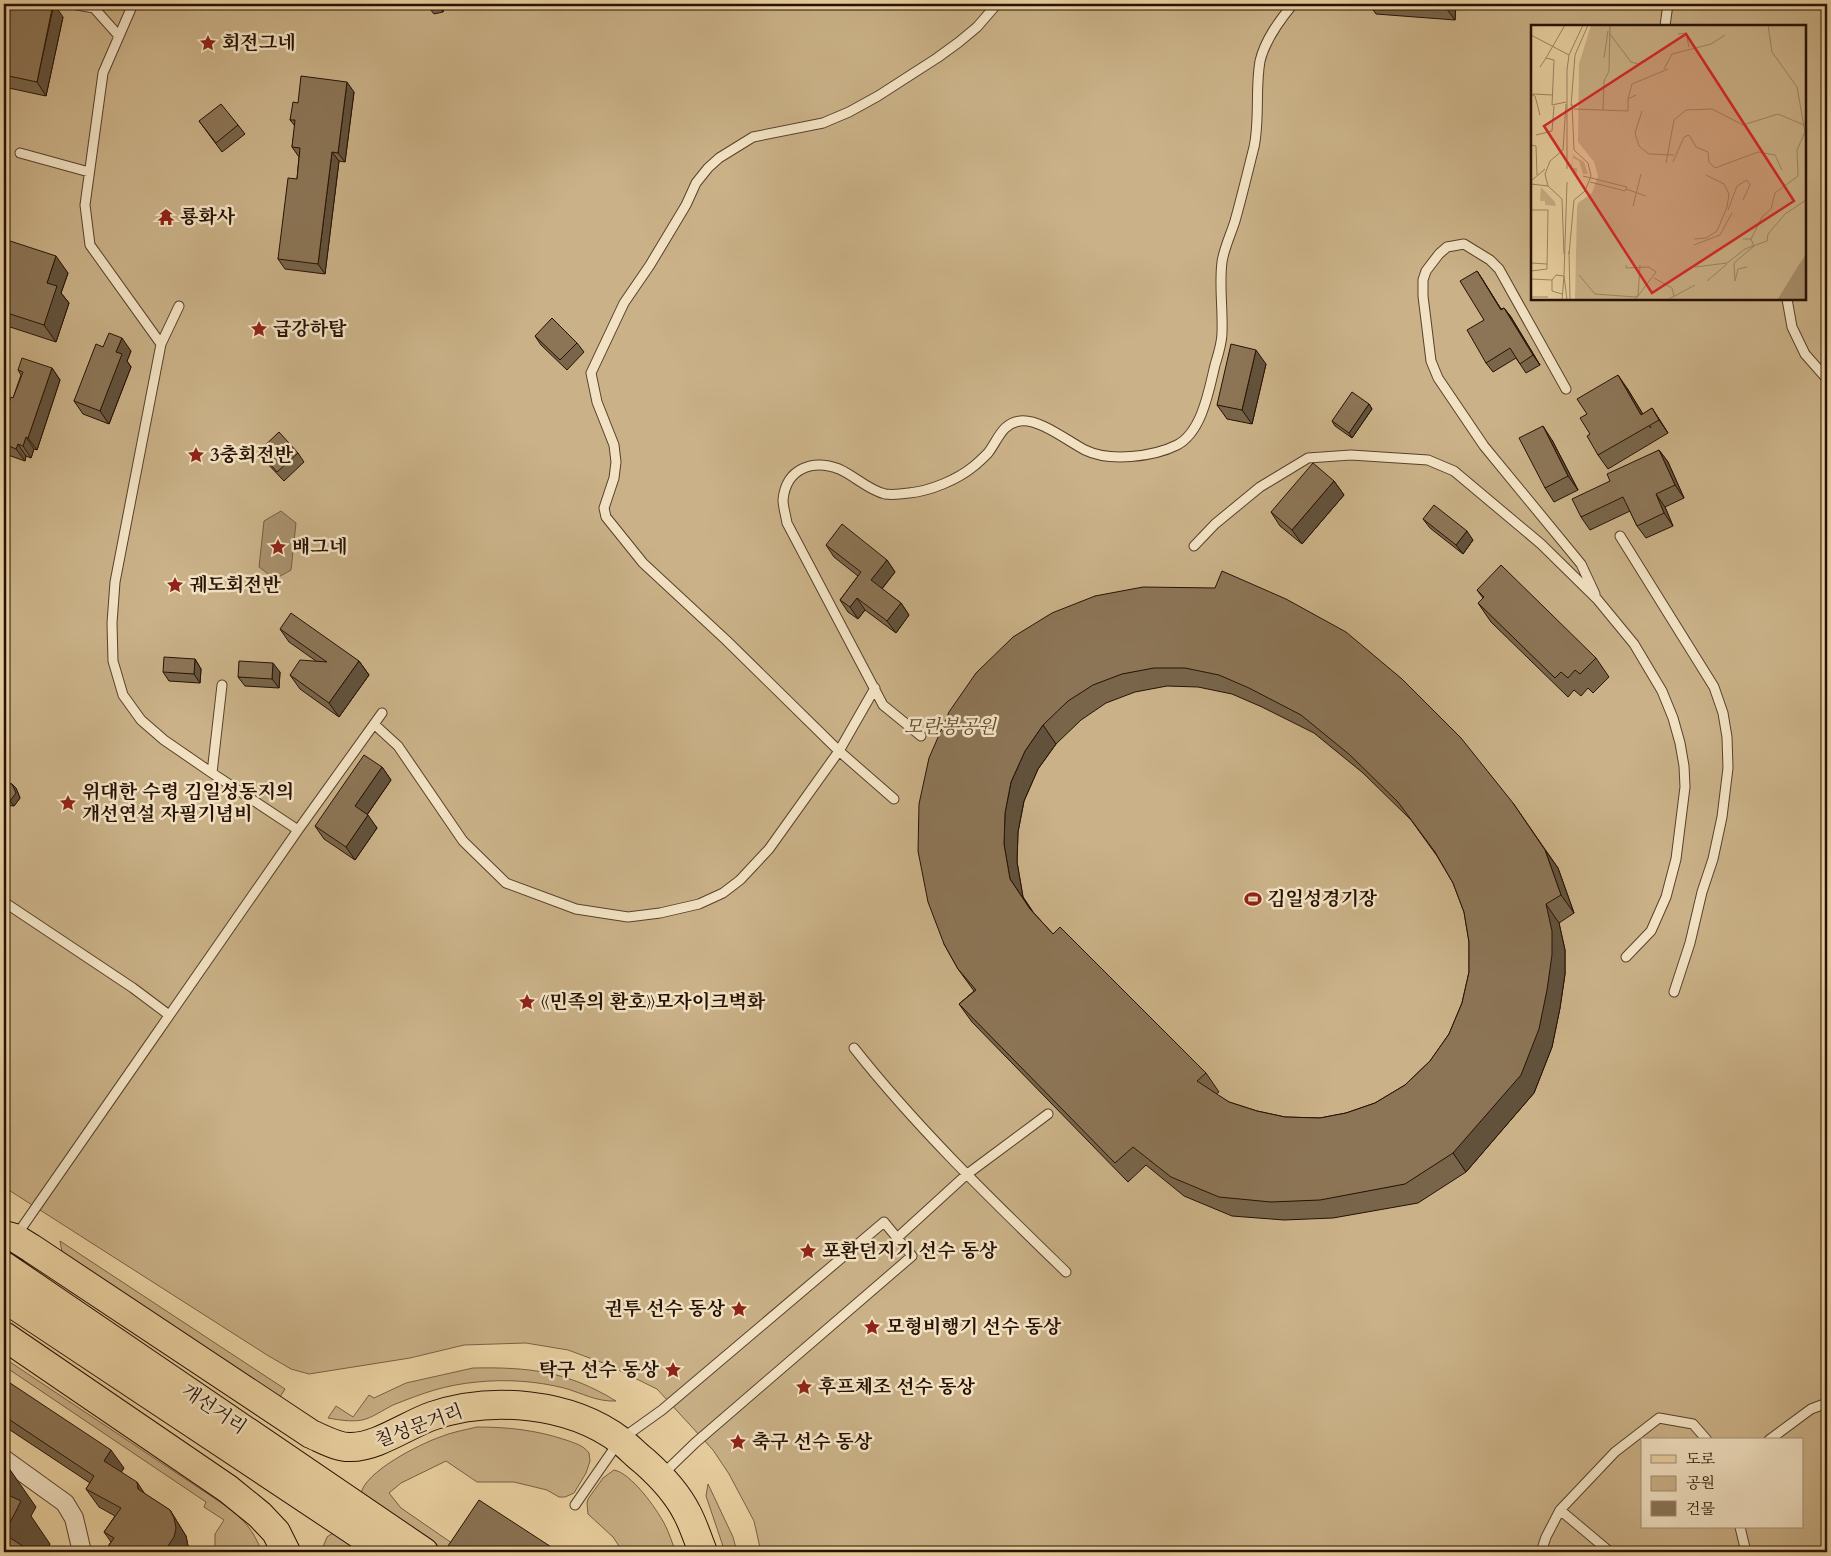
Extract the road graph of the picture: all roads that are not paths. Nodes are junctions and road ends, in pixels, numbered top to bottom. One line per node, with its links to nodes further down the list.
1 (72, 4): 7 (lane)
2 (133, 4): 7 (lane)
3 (997, 4): 23 (lane)
4 (1293, 4): 19 (lane)
5 (1668, 4): 6 (lane)
6 (1665, 25)
7 (119, 36): 9 (lane)
8 (20, 153): 9 (lane)
9 (89, 172): 12 (lane)
10 (1787, 300): 13 (lane)
11 (179, 306): 12 (lane)
12 (161, 344): 24 (lane)
13 (1827, 379)
14 (1566, 389): 17 (lane)
15 (1620, 536): 29 (lane)
16 (1194, 546): 17 (lane)
17 (1597, 599): 28 (lane)
18 (222, 685): 24 (lane)
19 (875, 688): 22 (lane); 23 (lane)
20 (382, 713): 21 (lane)
21 (374, 724): 23 (lane); 26 (lane)
22 (921, 736)
23 (839, 751): 25 (lane)
24 (212, 773): 26 (lane)
25 (894, 799)
26 (298, 830): 30 (lane)
27 (4, 902): 30 (lane)
28 (1626, 957)
29 (1674, 992)
30 (168, 1015): 34 (lane)
31 (854, 1048): 33 (lane)
32 (1048, 1114): 33 (lane)
33 (966, 1175): 35 (lane); 37 (lane)
34 (9, 1237): 41 (main road, 개선거리)
35 (897, 1238): 44 (lane); 46 (lane)
36 (4, 1266): 53 (main road, 개선거리)
37 (1066, 1272)
38 (4, 1298): 52 (main road, 개선거리)
39 (4, 1336): 51 (main road)
40 (1827, 1403): 43 (lane)
41 (311, 1434): 44 (main road, 칠성문거리)
42 (1705, 1438): 48 (lane)
43 (1771, 1438)
44 (620, 1440): 46 (main road, 칠성문거리); 47 (lane)
45 (4, 1459): 50 (street)
46 (661, 1476): 54 (main road, 칠성문거리)
47 (575, 1505)
48 (1560, 1510): 55 (lane); 56 (lane)
49 (1740, 1528): 57 (lane)
50 (82, 1552)
51 (286, 1552)
52 (386, 1552)
53 (424, 1552)
54 (703, 1552)
55 (1541, 1552)
56 (1610, 1552)
57 (1746, 1552)

